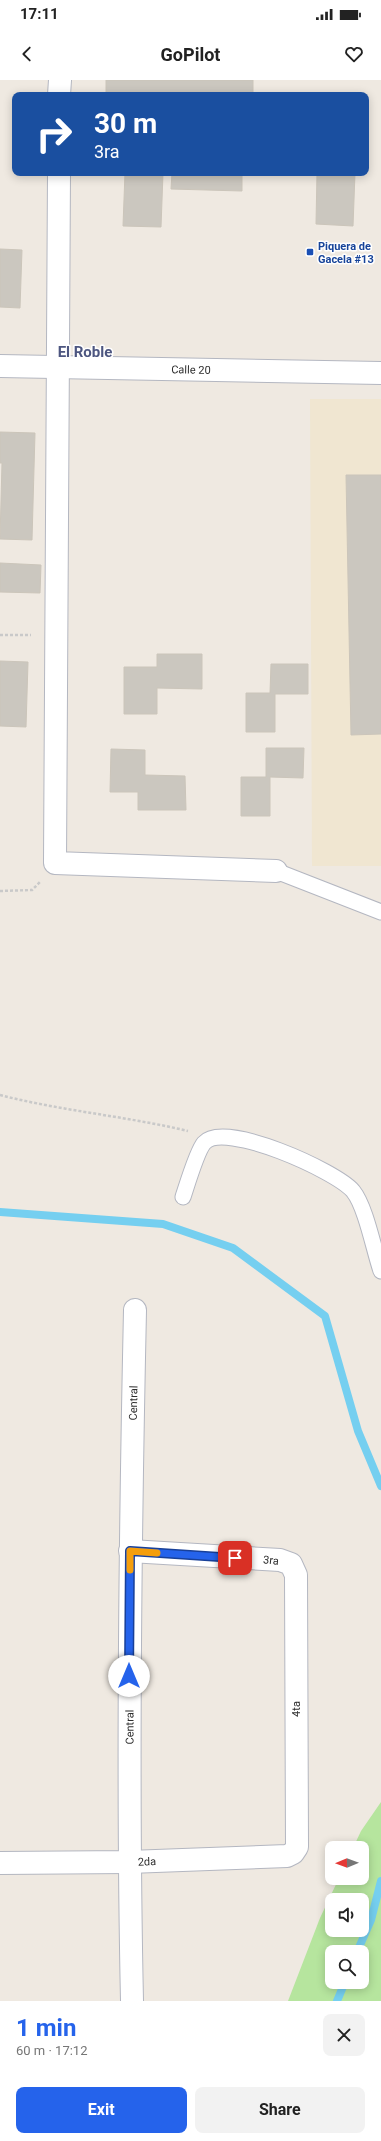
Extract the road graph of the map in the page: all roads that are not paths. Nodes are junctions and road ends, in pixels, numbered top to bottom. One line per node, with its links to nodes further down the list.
1 (60, 80): 2 (street)
2 (60, 92)
3 (59, 176): 5 (street)
4 (0, 366): 5 (street, Calle 20)
5 (58, 367): 6 (street, Calle 20); 7 (street)
6 (381, 373)
7 (276, 871): 8 (lane)
8 (381, 912)
9 (183, 1196): 10 (lane)
10 (381, 1272)
11 (134, 1310): 12 (street, Central)
12 (130, 1551): 13 (street, 3ra); 15 (street, Central)
13 (291, 1564): 14 (street, 4ta)
14 (293, 1853): 15 (street, 2da)
15 (129, 1862): 16 (street, 2da); 17 (street, Central)
16 (0, 1863)
17 (132, 2001)

